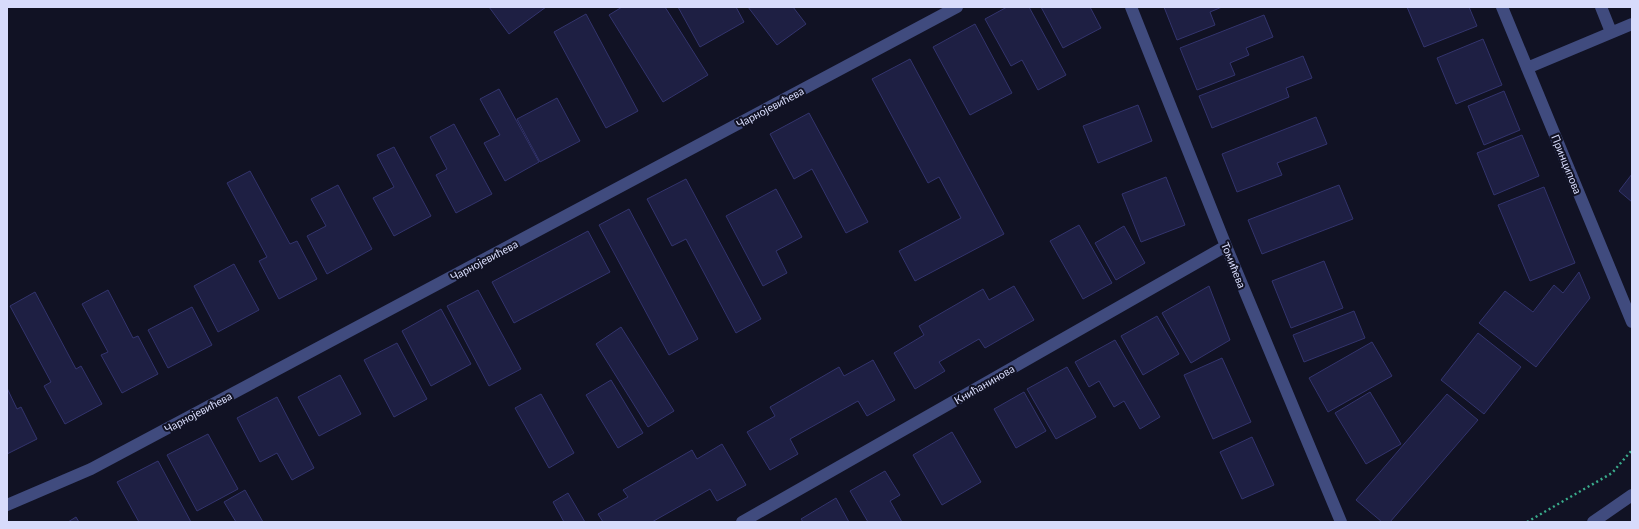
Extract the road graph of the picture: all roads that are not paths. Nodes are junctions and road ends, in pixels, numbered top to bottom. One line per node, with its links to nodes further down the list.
1 (957, 7): 11 (street, Чарнојевићева)
2 (1131, 7): 8 (street, Томићева)
3 (1502, 7): 7 (street, Принципова)
4 (1601, 7): 6 (street)
5 (1632, 24): 6 (street)
6 (1611, 32): 7 (street)
7 (1527, 68): 9 (street, Принципова)
8 (1226, 246): 12 (street, Книћанинова); 13 (street, Томићева)
9 (1632, 322)
10 (1632, 495): 14 (street)
11 (7, 505)
12 (742, 522)
13 (1341, 522)
14 (1593, 522)

